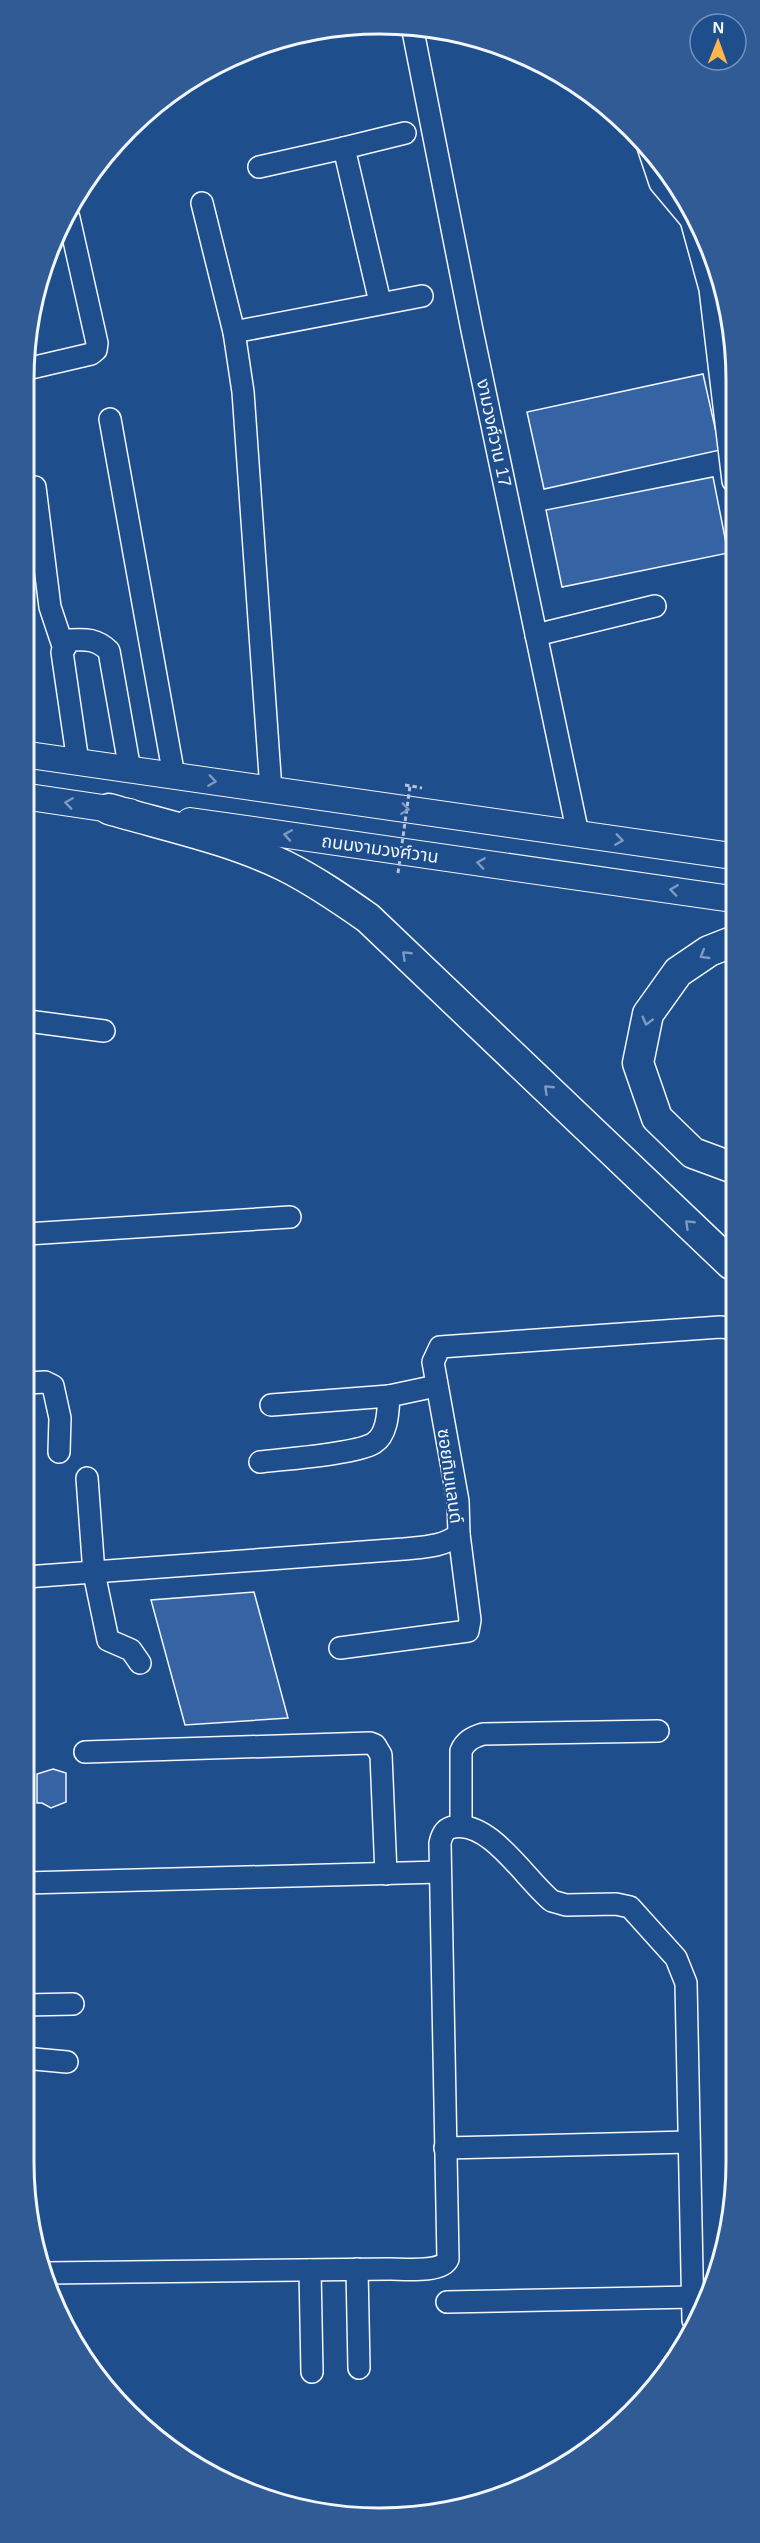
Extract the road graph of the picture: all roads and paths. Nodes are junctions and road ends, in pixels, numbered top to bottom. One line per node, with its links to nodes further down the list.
1 (414, 36): 18 (street, งามวงศ์วาน 17)
2 (405, 133): 3 (street)
3 (345, 148): 4 (street); 11 (street)
4 (259, 167)
5 (657, 174): 6 (street)
6 (674, 199)
7 (201, 203): 12 (street)
8 (71, 226): 13 (street)
9 (700, 251): 14 (street)
10 (422, 296): 11 (street)
11 (380, 302): 12 (street)
12 (234, 332): 25 (street)
13 (35, 367)
14 (726, 399)
15 (110, 419): 23 (street)
16 (35, 487): 19 (street)
17 (655, 606): 18 (street)
18 (536, 635): 28 (street, งามวงศ์วาน 17)
19 (64, 649): 21 (street); 22 (street)
20 (35, 756): 21 (main road)
21 (78, 762): 22 (main road)
22 (130, 770): 23 (main road)
23 (174, 776): 25 (main road, one-way to 25)
24 (410, 786): 30 (path, bridge)
25 (271, 790): 28 (main road, one-way to 28)
26 (35, 798): 27 (main road, ถนนงามวงศ์วาน, one-way to 26)
27 (109, 808): 31 (main road, ถนนงามวงศ์วาน, one-way to 27); 38 (highway, one-way to 27)
28 (578, 834): 29 (main road, one-way to 29)
29 (726, 855)
30 (398, 873)
31 (726, 898)
32 (726, 944): 35 (highway, one-way to 35)
33 (35, 1023): 34 (street)
34 (104, 1031)
35 (726, 1165)
36 (290, 1217): 37 (street)
37 (35, 1233)
38 (726, 1259)
39 (726, 1328): 41 (street, ซอยทิมแลนด์)
40 (35, 1383): 44 (street)
41 (436, 1386): 42 (street); 47 (street, ซอยทิมแลนด์)
42 (389, 1396): 43 (street); 45 (street)
43 (271, 1405)
44 (59, 1452)
45 (260, 1462)
46 (87, 1478): 48 (street)
47 (459, 1534): 48 (street, ซอยทิมแลนด์); 50 (street)
48 (94, 1573): 49 (street, ซอยทิมแลนด์); 51 (street)
49 (35, 1576)
50 (340, 1648)
51 (140, 1663)
52 (658, 1731): 54 (street)
53 (85, 1752): 56 (street)
54 (461, 1826): 55 (street); 62 (street)
55 (440, 1872): 56 (street); 63 (street)
56 (386, 1874): 57 (street)
57 (35, 1883)
58 (73, 2004): 59 (street)
59 (35, 2005)
60 (35, 2059): 61 (street)
61 (67, 2062)
62 (689, 2142): 63 (street); 67 (street)
63 (446, 2148): 64 (street)
64 (357, 2269): 65 (street); 70 (street)
65 (310, 2270): 66 (street); 71 (street)
66 (53, 2273)
67 (693, 2297): 68 (street); 69 (street)
68 (447, 2302)
69 (693, 2309)
70 (359, 2368)
71 (312, 2372)

